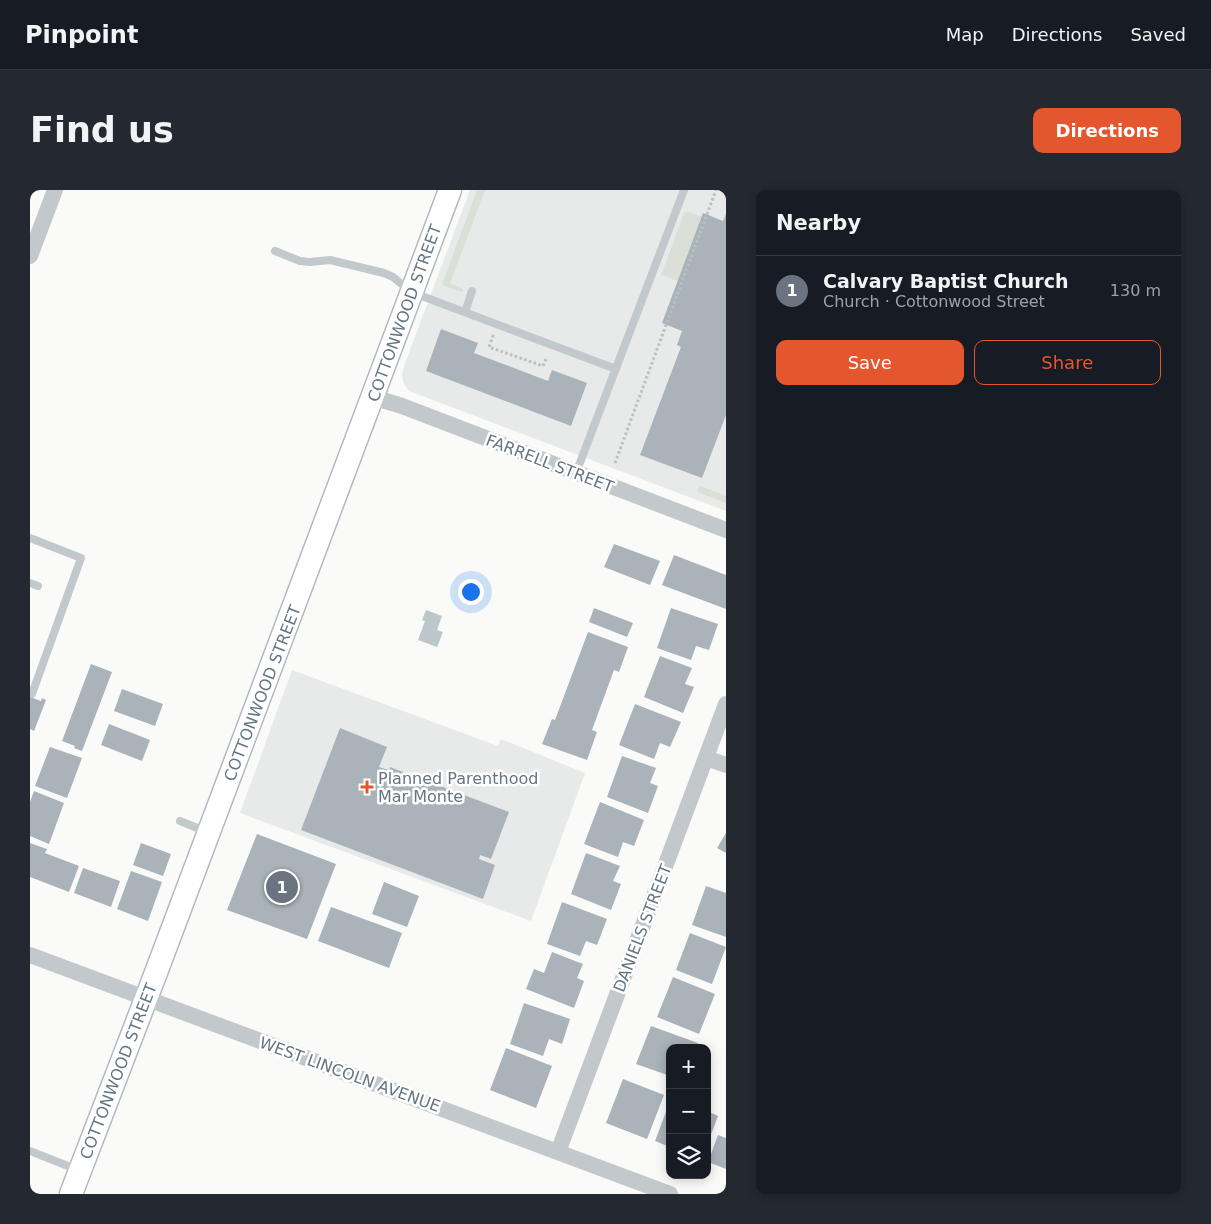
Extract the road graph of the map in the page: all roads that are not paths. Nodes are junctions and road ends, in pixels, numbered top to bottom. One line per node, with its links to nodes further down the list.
1 (55, 190): 5 (street)
2 (450, 190): 7 (street, COTTONWOOD STREET)
3 (684, 190): 9 (lane)
4 (275, 251): 7 (lane)
5 (30, 256)
6 (472, 291): 8 (lane)
7 (412, 292): 8 (lane); 10 (street, COTTONWOOD STREET)
8 (465, 312): 9 (lane)
9 (616, 369): 11 (lane)
10 (373, 397): 11 (street, FARRELL STREET); 19 (street, COTTONWOOD STREET)
11 (576, 473): 12 (street, FARRELL STREET)
12 (726, 530)
13 (30, 538): 14 (lane)
14 (32, 694)
15 (726, 704): 16 (street, DANIELS STREET)
16 (706, 758): 17 (street); 23 (street, DANIELS STREET)
17 (726, 765)
18 (180, 821): 19 (lane)
19 (209, 832): 21 (street, COTTONWOOD STREET)
20 (30, 955): 21 (street, WEST LINCOLN AVENUE)
21 (146, 998): 23 (street, WEST LINCOLN AVENUE); 24 (street, COTTONWOOD STREET)
22 (30, 1151): 24 (lane)
23 (558, 1152): 26 (street, WEST LINCOLN AVENUE)
24 (80, 1171): 25 (street, COTTONWOOD STREET)
25 (71, 1194)
26 (670, 1194)

